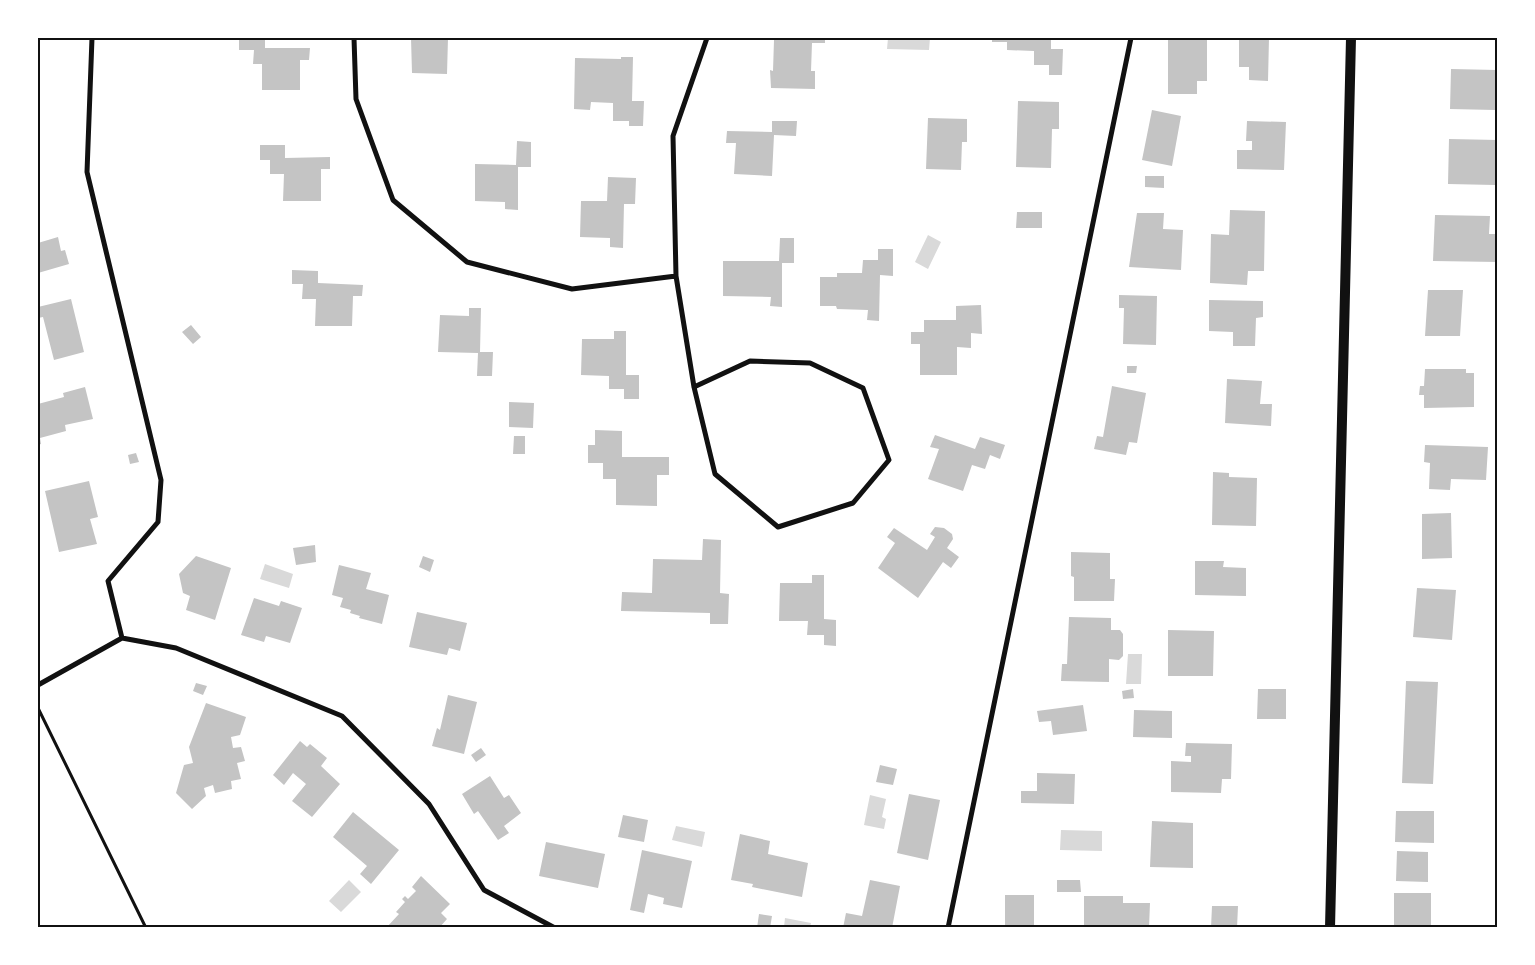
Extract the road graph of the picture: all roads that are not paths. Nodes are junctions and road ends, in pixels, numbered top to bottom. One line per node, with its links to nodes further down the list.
1 (92, 38): 8 (street)
2 (354, 38): 6 (street)
3 (707, 38): 6 (street)
4 (1131, 38): 11 (street)
5 (1351, 38): 12 (main road)
6 (676, 276): 7 (street)
7 (694, 387): 7 (street)
8 (122, 638): 9 (street); 10 (street)
9 (38, 685)
10 (555, 928)
11 (948, 928)
12 (1330, 928)

